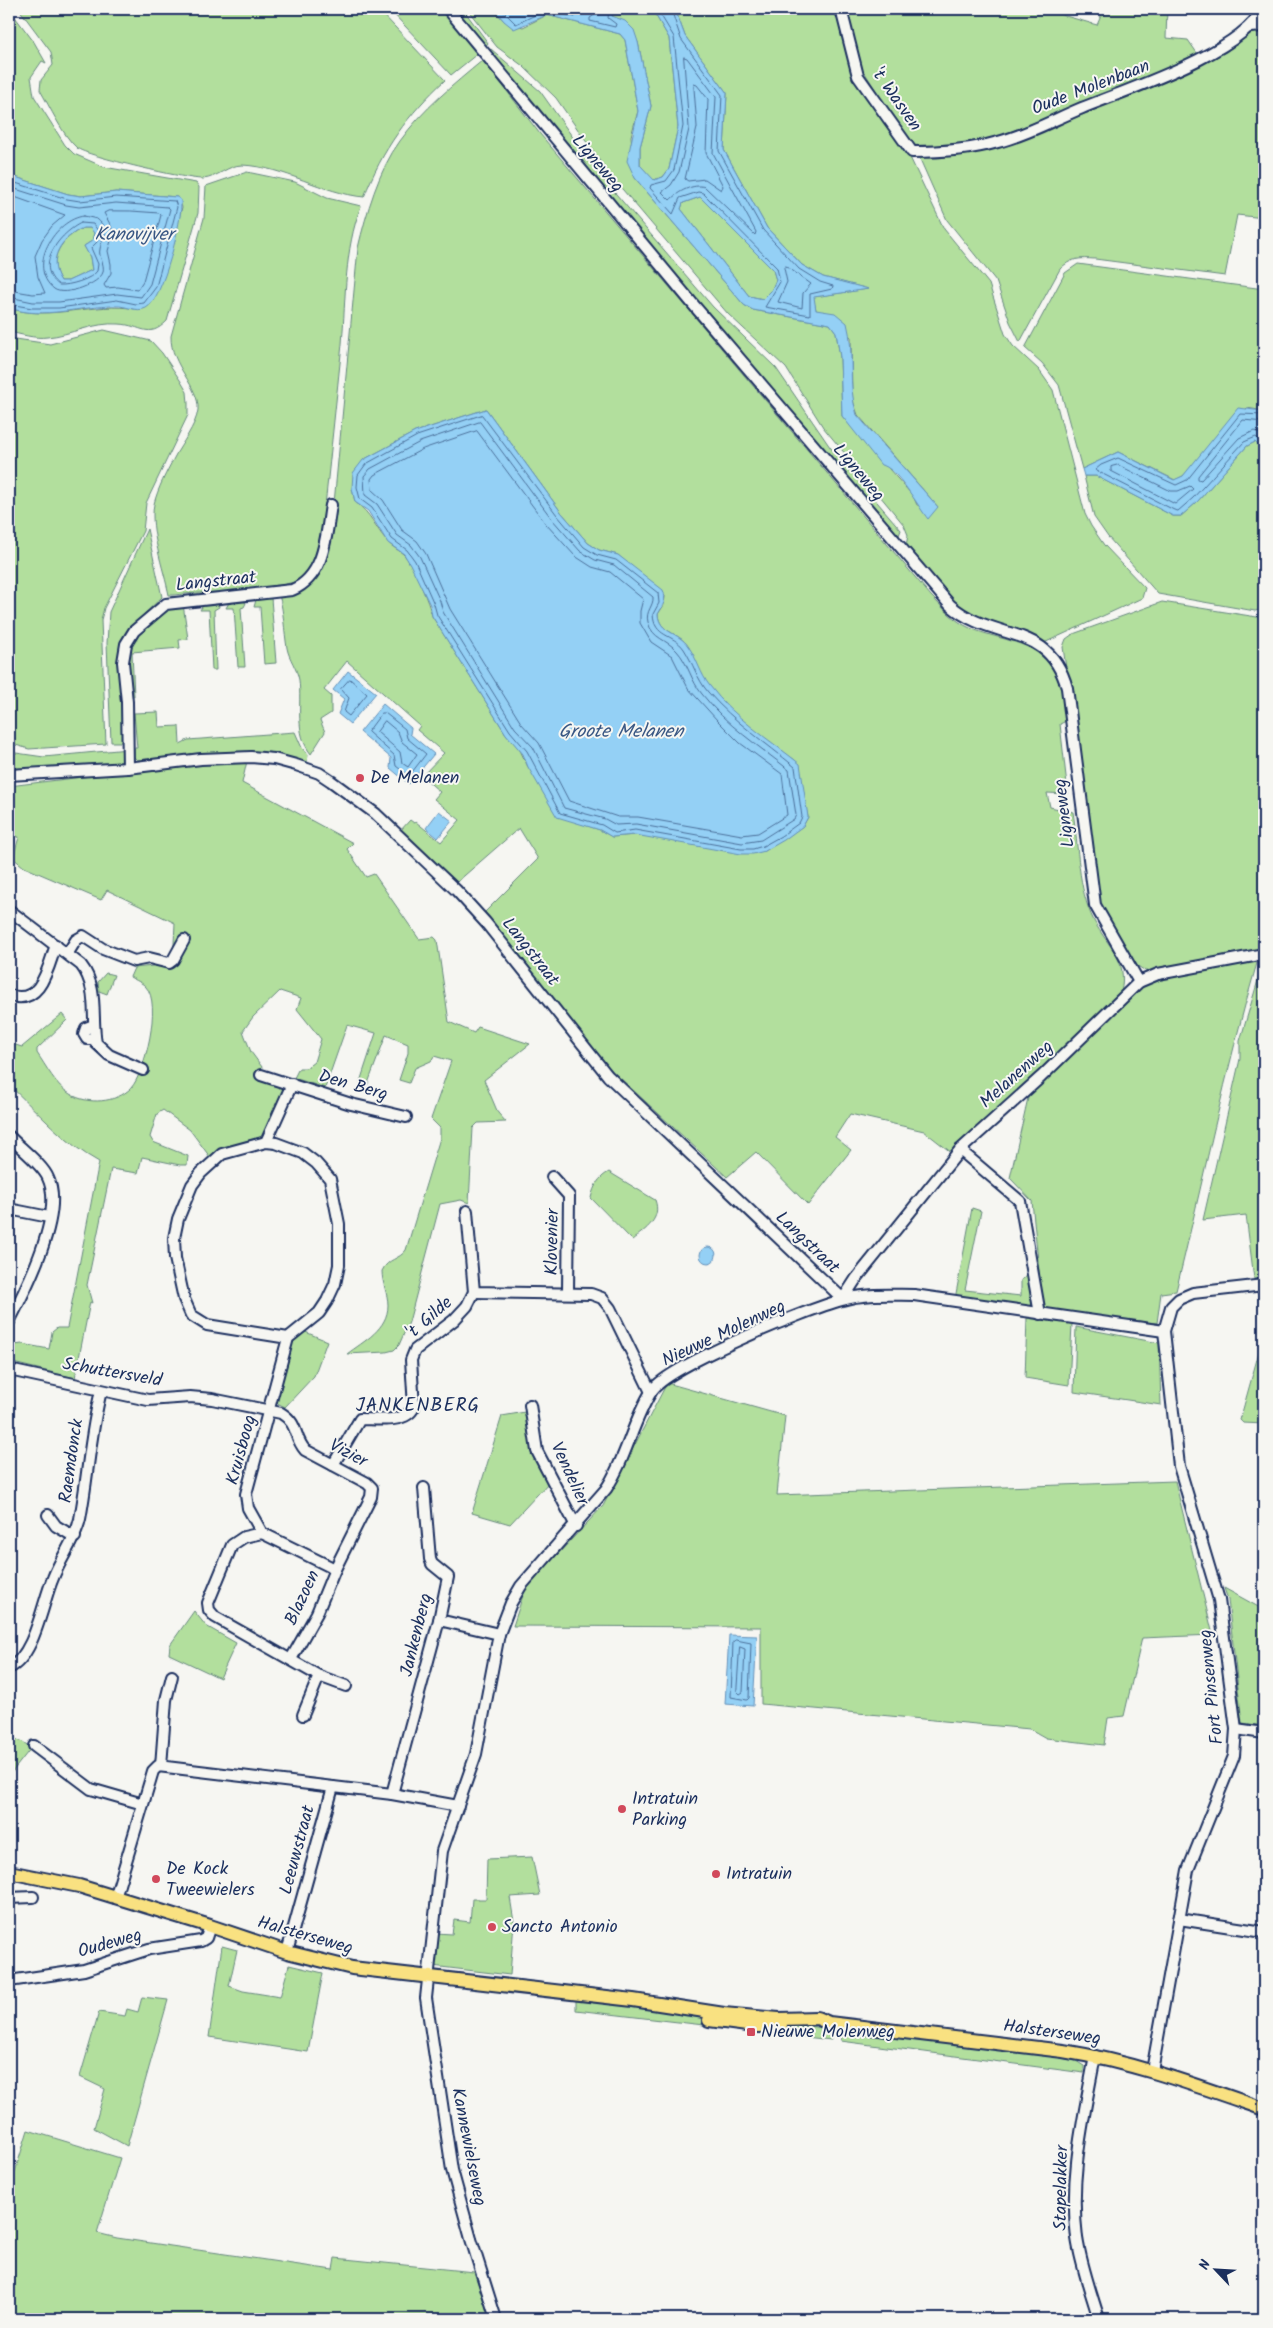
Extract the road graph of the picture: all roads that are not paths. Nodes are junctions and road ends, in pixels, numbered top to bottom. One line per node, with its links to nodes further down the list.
1 (448, 9): 15 (street, Ligneweg)
2 (841, 9): 6 (street, 't Wasven)
3 (1262, 9): 5 (street, Oude Molenbaan)
4 (1264, 26): 5 (street)
5 (1250, 27): 6 (street, Oude Molenbaan)
6 (912, 152)
7 (331, 505): 8 (street, Langstraat)
8 (128, 768): 9 (street, Langstraat); 31 (street, Langstraat)
9 (9, 775)
10 (9, 910): 12 (street)
11 (184, 940): 13 (street)
12 (56, 945): 13 (street); 16 (street)
13 (68, 953): 17 (street)
14 (1264, 954): 15 (street, Melanenweg)
15 (1139, 982): 23 (street, Melanenweg)
16 (9, 995)
17 (144, 1070)
18 (261, 1075): 19 (street, Den Berg)
19 (292, 1084): 20 (street, Den Berg); 22 (street, Den Berg)
20 (406, 1117)
21 (9, 1136): 27 (street)
22 (266, 1142): 35 (street); 35 (street)
23 (960, 1150): 31 (street, Melanenweg); 32 (street)
24 (552, 1177): 30 (street, Klovenier)
25 (9, 1209): 27 (street)
26 (467, 1211): 29 (street, 't Gilde)
27 (49, 1217): 33 (street)
28 (1264, 1284): 34 (street, Fort Pinsenweg)
29 (474, 1292): 30 (street, 't Gilde); 41 (street, 't Gilde)
30 (568, 1292): 38 (street, Klovenier)
31 (843, 1299): 32 (street, Nieuwe Molenweg); 38 (street, Nieuwe Molenweg)
32 (1040, 1314): 34 (street, Nieuwe Molenweg)
33 (9, 1322)
34 (1164, 1331): 56 (street, Fort Pinsenweg)
35 (288, 1338): 40 (street)
36 (9, 1370): 37 (street, Schuttersveld)
37 (101, 1391): 40 (street, Schuttersveld); 46 (street, Raemdonck)
38 (651, 1392): 44 (street, Nieuwe Molenweg)
39 (530, 1405): 44 (street, Vendelier)
40 (270, 1409): 41 (street, Vizier); 45 (street, Kruisboog)
41 (333, 1465): 47 (street, Vizier)
42 (424, 1488): 48 (street, Jankenberg)
43 (48, 1515): 46 (street, Raemdonck)
44 (576, 1526): 49 (street, Nieuwe Molenweg)
45 (262, 1533): 47 (street, Blazoen); 50 (street)
46 (75, 1537): 51 (street, Raemdonck)
47 (334, 1569): 50 (street, Blazoen)
48 (439, 1620): 49 (street); 61 (street, Jankenberg)
49 (499, 1634): 63 (street, Nieuwe Molenweg)
50 (291, 1659): 53 (street)
51 (9, 1668)
52 (172, 1676): 59 (street)
53 (319, 1676): 54 (street); 55 (street)
54 (346, 1686)
55 (303, 1715)
56 (1236, 1729): 57 (street); 68 (street, Fort Pinsenweg)
57 (1264, 1733)
58 (34, 1746): 62 (street)
59 (161, 1766): 60 (street); 62 (street)
60 (333, 1786): 61 (street); 71 (street, Leeuwstraat)
61 (392, 1794): 63 (street)
62 (142, 1804): 67 (street)
63 (458, 1806): 72 (street, Nieuwe Molenweg)
64 (9, 1872): 67 (main road, Halsterseweg)
65 (33, 1897): 66 (street)
66 (9, 1898)
67 (114, 1898): 69 (main road, Halsterseweg)
68 (1179, 1919): 70 (street); 75 (street, Fort Pinsenweg)
69 (210, 1926): 71 (main road, Halsterseweg); 73 (street, Oudeweg)
70 (1264, 1932)
71 (288, 1952): 72 (main road, Halsterseweg)
72 (429, 1977): 74 (main road, Halsterseweg); 77 (street, Kannewielseweg)
73 (9, 1981)
74 (1095, 2056): 75 (main road, Halsterseweg); 78 (street, Stapelakker)
75 (1152, 2071): 76 (main road, Halsterseweg)
76 (1264, 2108)
77 (496, 2319)
78 (1099, 2319)

